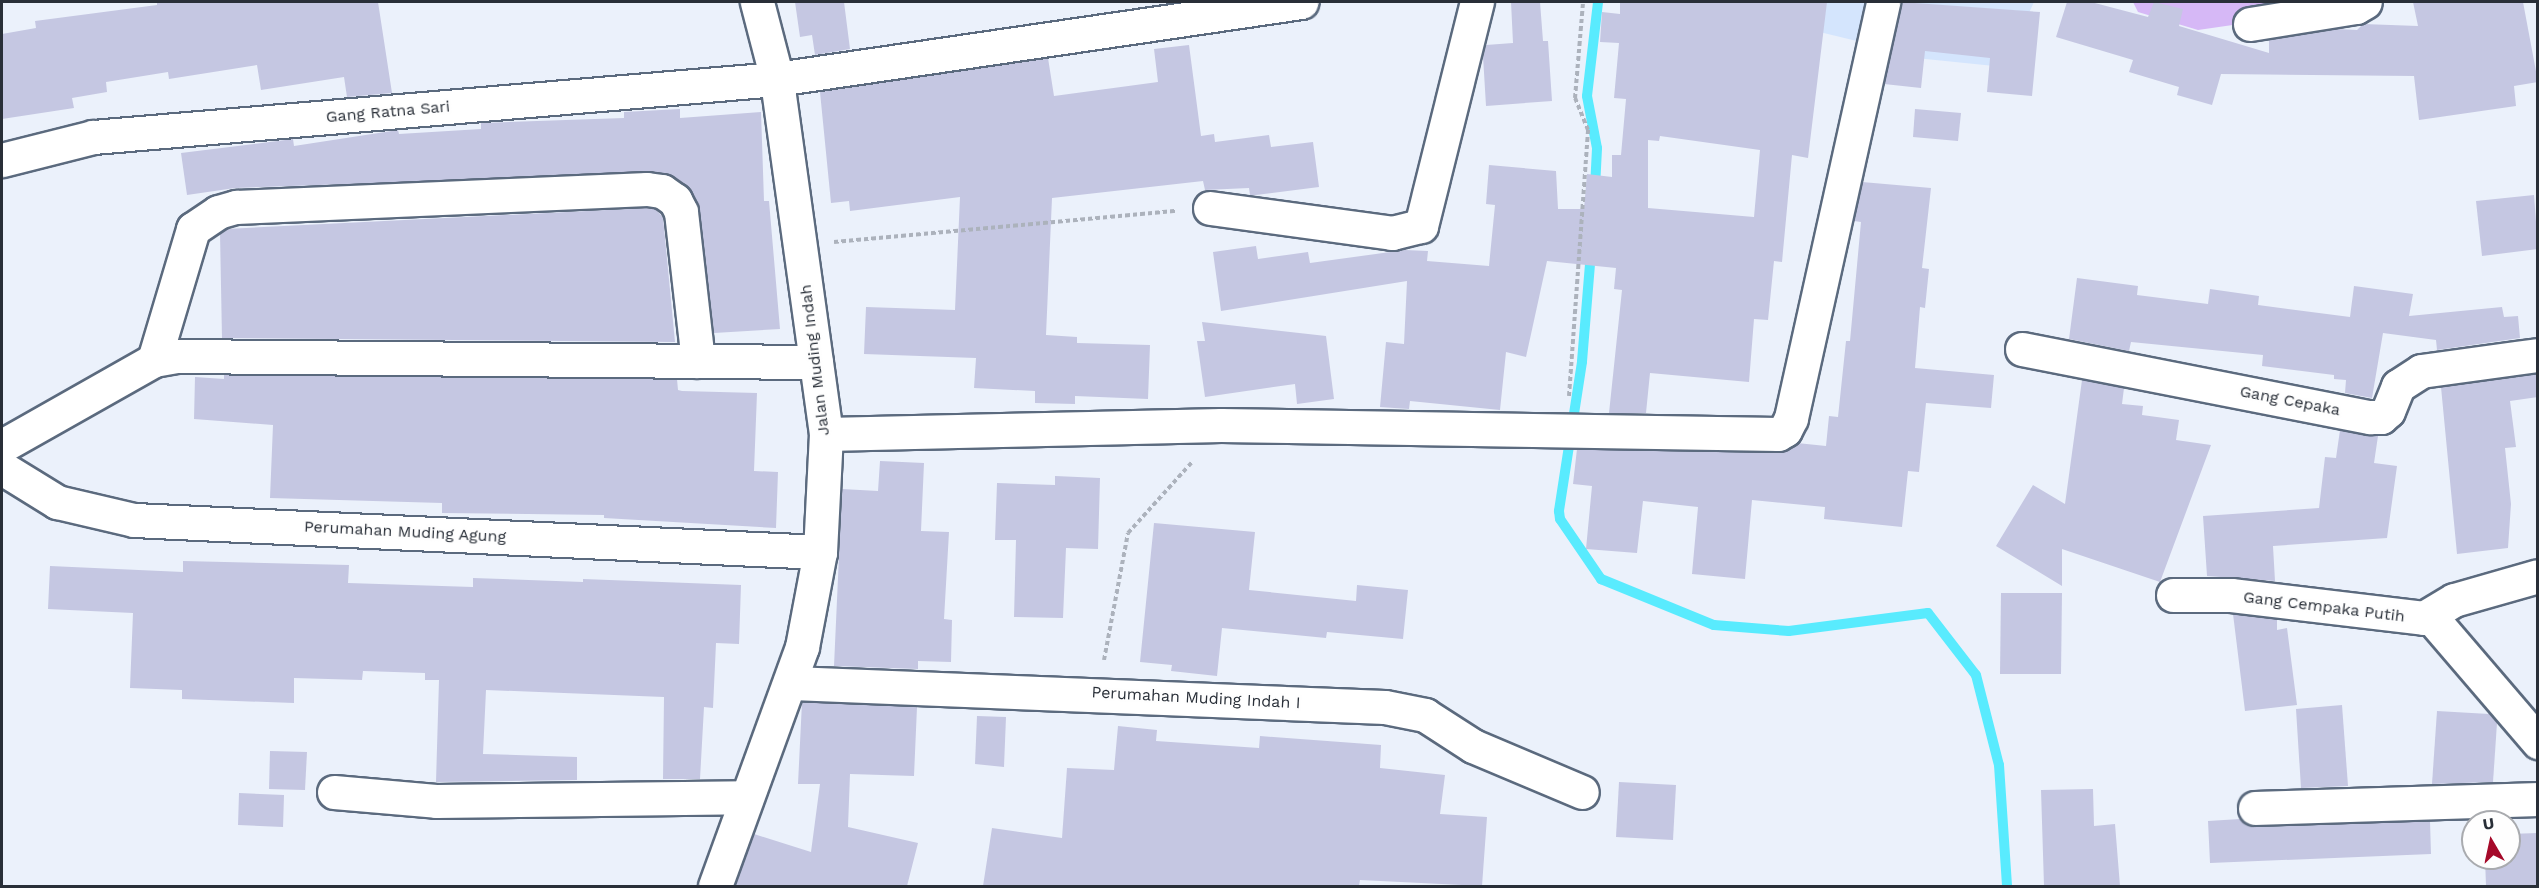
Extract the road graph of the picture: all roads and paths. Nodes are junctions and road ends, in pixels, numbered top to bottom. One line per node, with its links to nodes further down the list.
1 (757, 2): 8 (street, Jalan Muding Indah)
2 (1301, 2): 8 (street, Gang Ratna Sari)
3 (1477, 2): 10 (street)
4 (1583, 2): 18 (path)
5 (1883, 2): 18 (street)
6 (2365, 2): 7 (street)
7 (2250, 24)
8 (777, 79): 9 (street, Gang Ratna Sari); 11 (street, Jalan Muding Indah)
9 (2, 160)
10 (1210, 207): 11 (path)
11 (801, 245): 16 (street, Jalan Muding Indah)
12 (2022, 349): 13 (street, Gang Cepaka)
13 (2538, 355)
14 (154, 360): 15 (street); 15 (street); 20 (street)
15 (698, 361): 16 (street)
16 (816, 362): 19 (street, Jalan Muding Indah)
17 (1221, 425): 18 (street); 19 (street); 27 (path)
18 (1566, 431)
19 (826, 434): 22 (street, Jalan Muding Indah)
20 (2, 446)
21 (2, 468): 22 (street, Perumahan Muding Agung)
22 (820, 552): 26 (street, Jalan Muding Indah)
23 (2538, 576): 25 (street)
24 (2173, 596): 25 (street, Gang Cempaka Putih)
25 (2431, 617): 28 (street)
26 (792, 683): 27 (street, Perumahan Muding Indah I); 31 (street, Jalan Muding Indah)
27 (1098, 693): 30 (street, Perumahan Muding Indah I)
28 (2538, 742)
29 (334, 792): 31 (street)
30 (1582, 792)
31 (746, 797): 34 (street, Jalan Muding Indah)
32 (2538, 799): 33 (street)
33 (2255, 808)
34 (715, 886)

